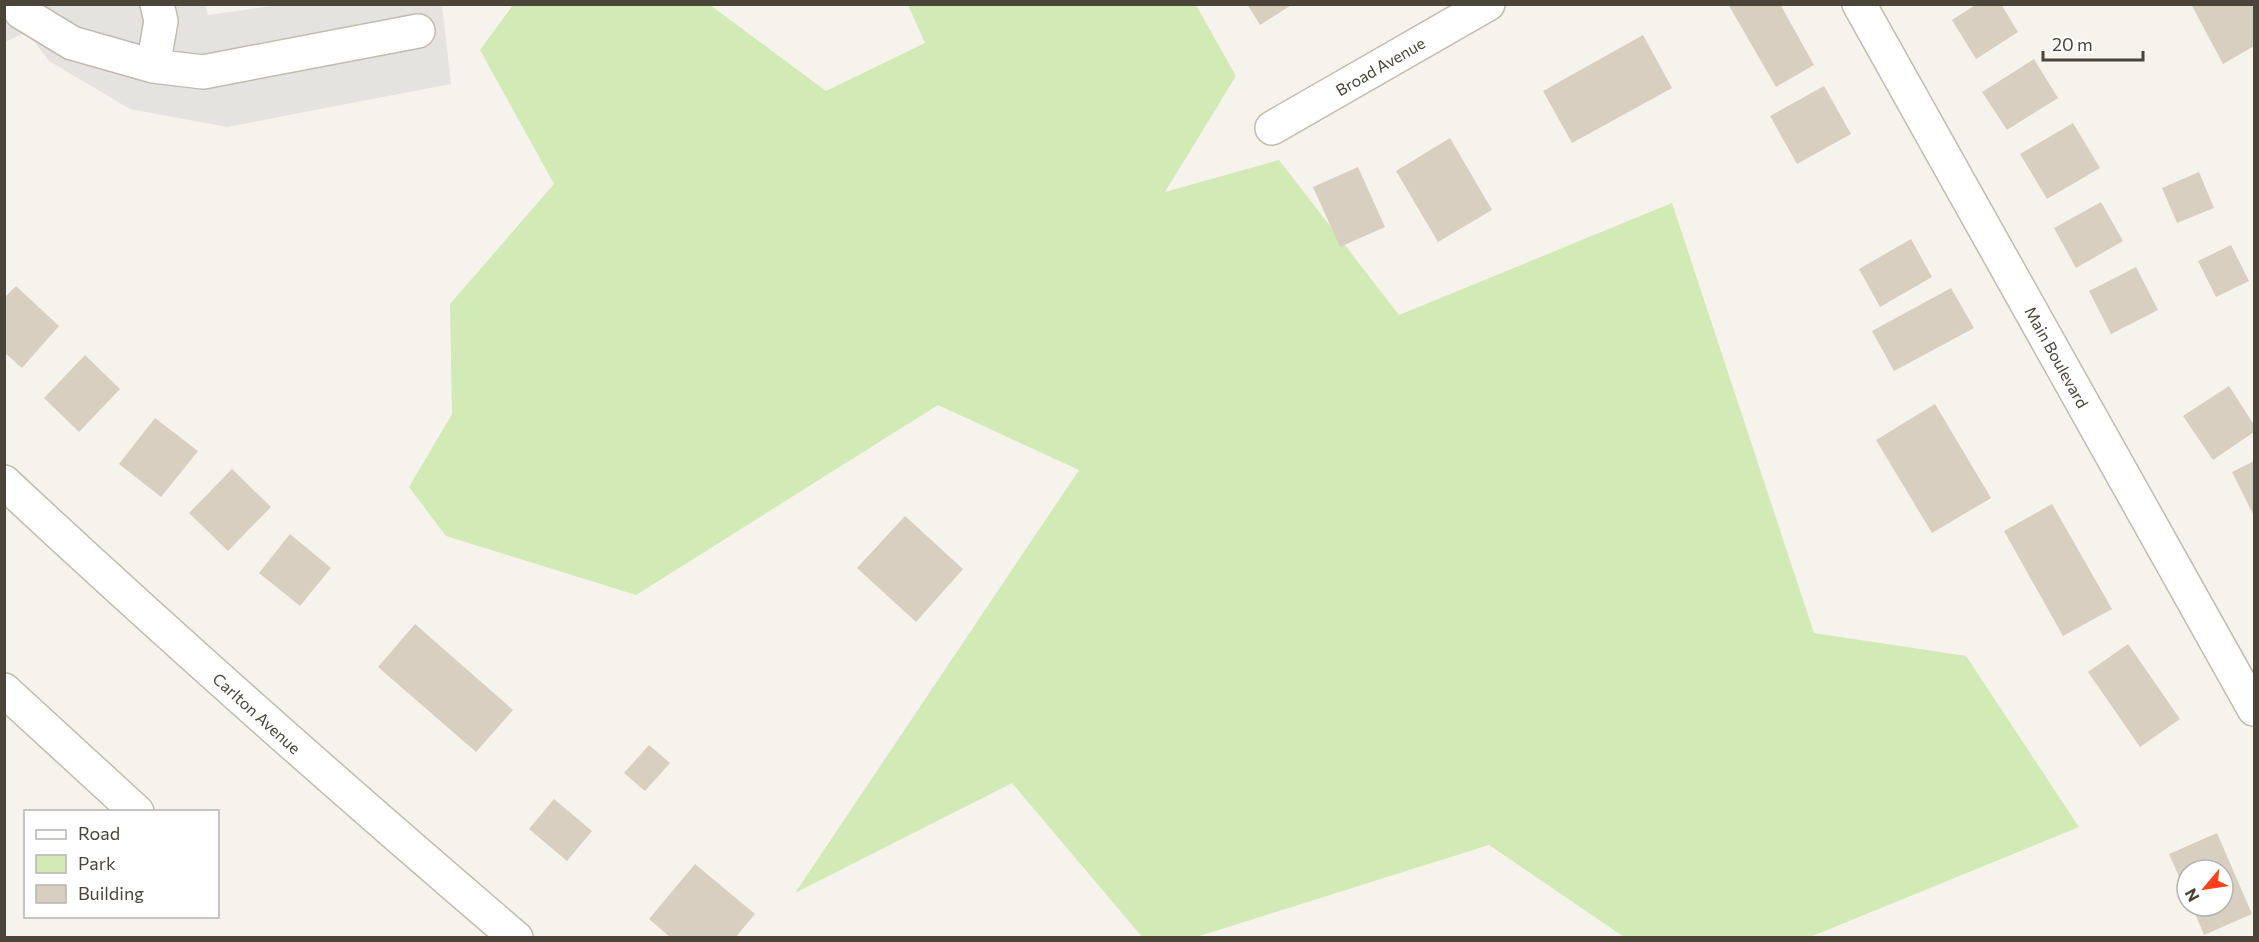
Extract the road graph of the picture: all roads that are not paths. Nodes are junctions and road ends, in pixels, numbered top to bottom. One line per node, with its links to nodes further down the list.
1 (16, 4): 6 (street)
2 (157, 4): 6 (street)
3 (1488, 4): 7 (street, Broad Avenue)
4 (1859, 4): 10 (street, Main Boulevard)
5 (418, 31): 6 (street)
6 (153, 66)
7 (1272, 128)
8 (4, 482): 12 (street, Carlton Avenue)
9 (4, 690): 11 (street)
10 (2254, 709)
11 (135, 810)
12 (516, 938)

